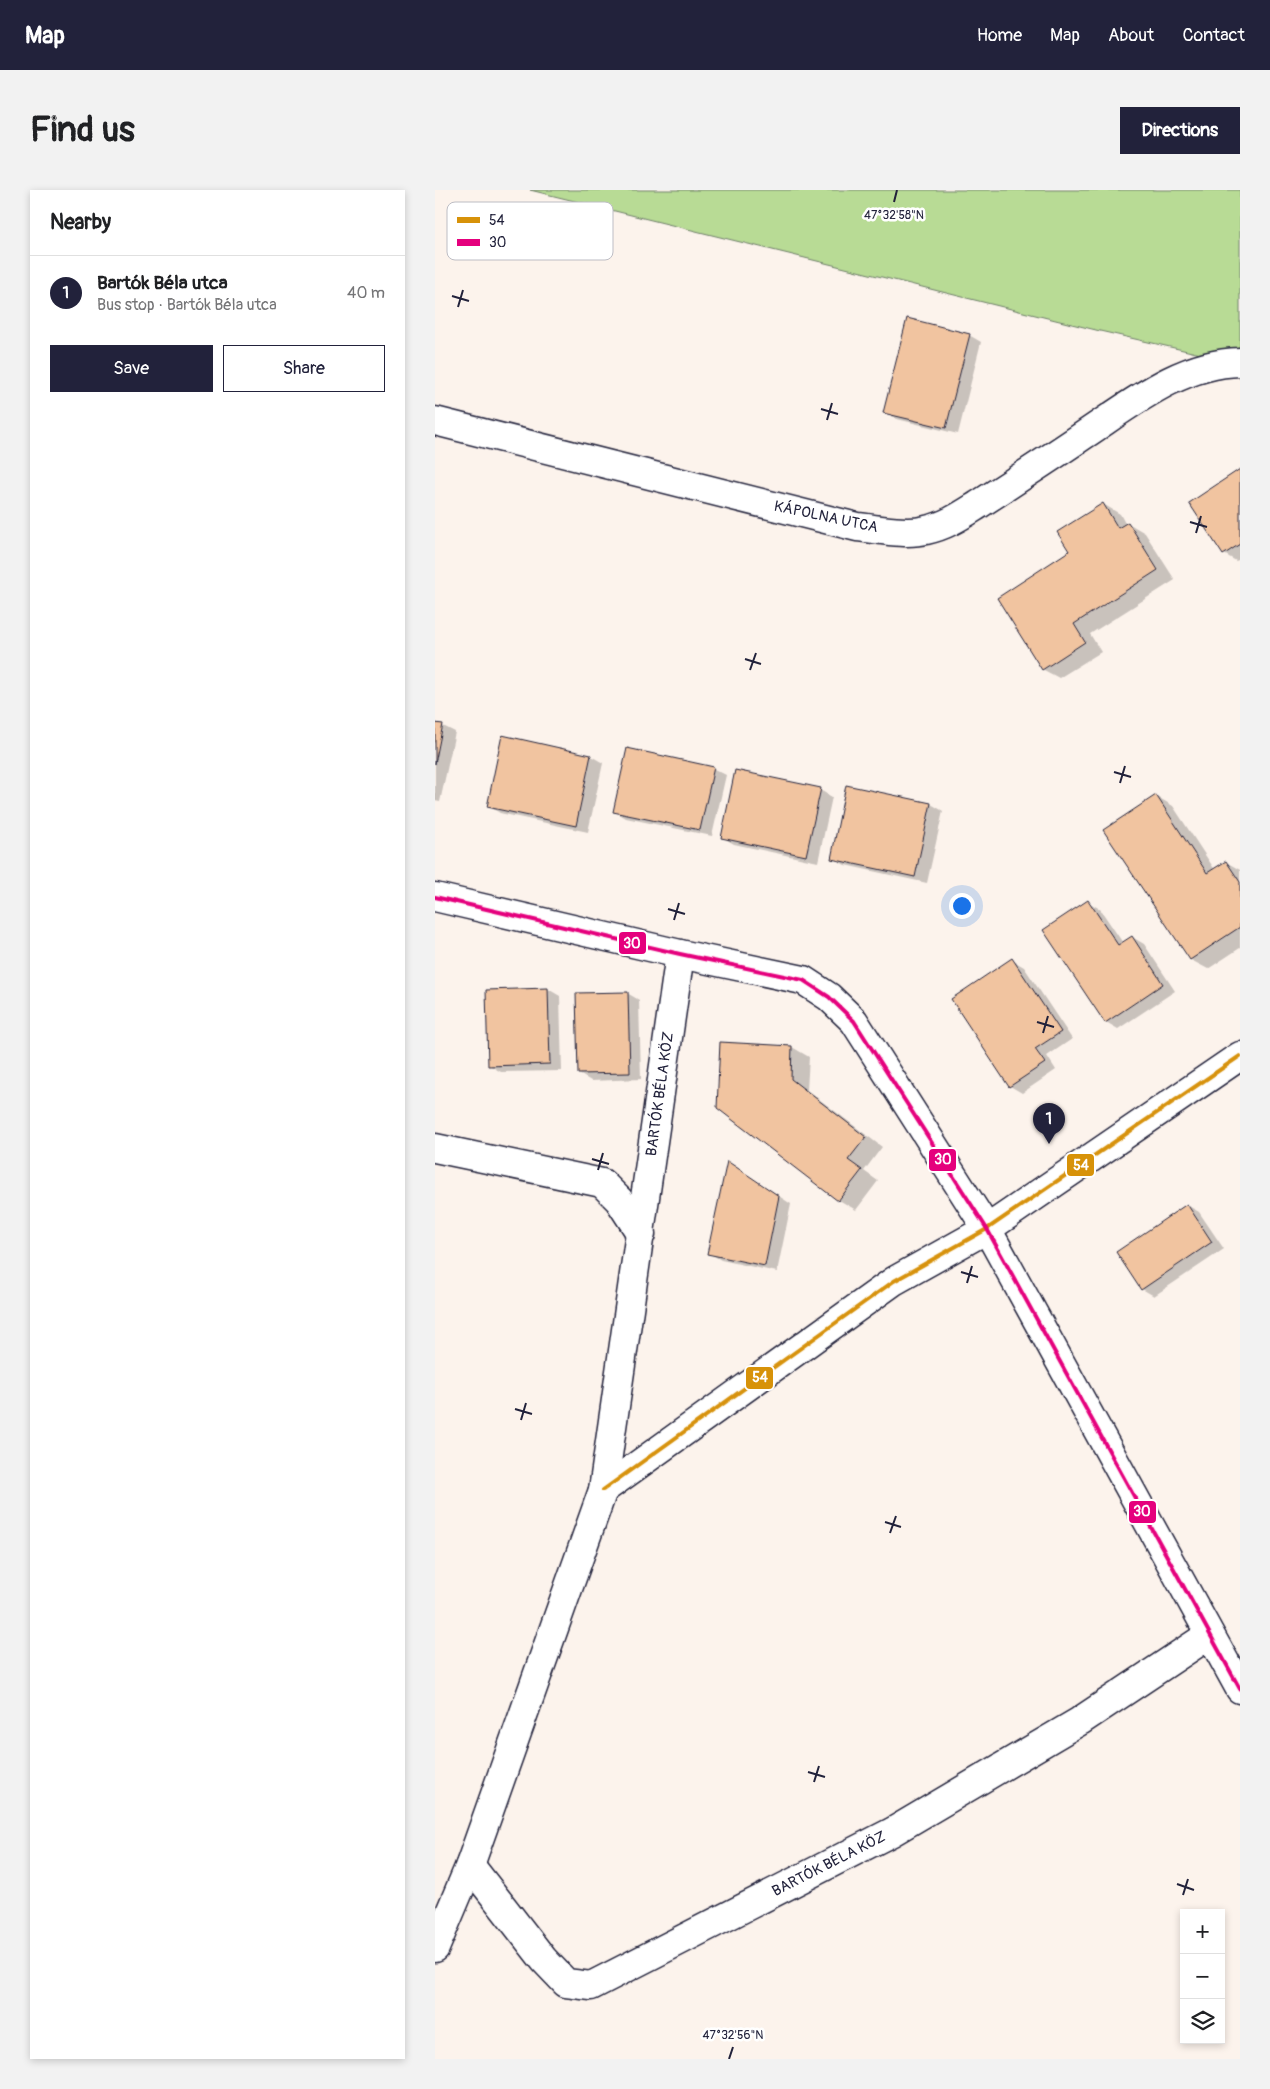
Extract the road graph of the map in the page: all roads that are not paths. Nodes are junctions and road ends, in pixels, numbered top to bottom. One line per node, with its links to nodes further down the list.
1 (1240, 362): 2 (street, KÁPOLNA UTCA)
2 (435, 421)
3 (435, 896): 4 (street)
4 (680, 954): 7 (street); 8 (street, BARTÓK BÉLA KÖZ)
5 (1240, 1056): 7 (street)
6 (435, 1148): 8 (street)
7 (987, 1229): 9 (street); 10 (street)
8 (641, 1234): 9 (street, BARTÓK BÉLA KÖZ)
9 (603, 1490): 12 (street, BARTÓK BÉLA KÖZ)
10 (1209, 1635): 11 (street); 12 (street, BARTÓK BÉLA KÖZ)
11 (1240, 1689)
12 (470, 1865): 13 (street, BARTÓK BÉLA KÖZ)
13 (435, 1948)

